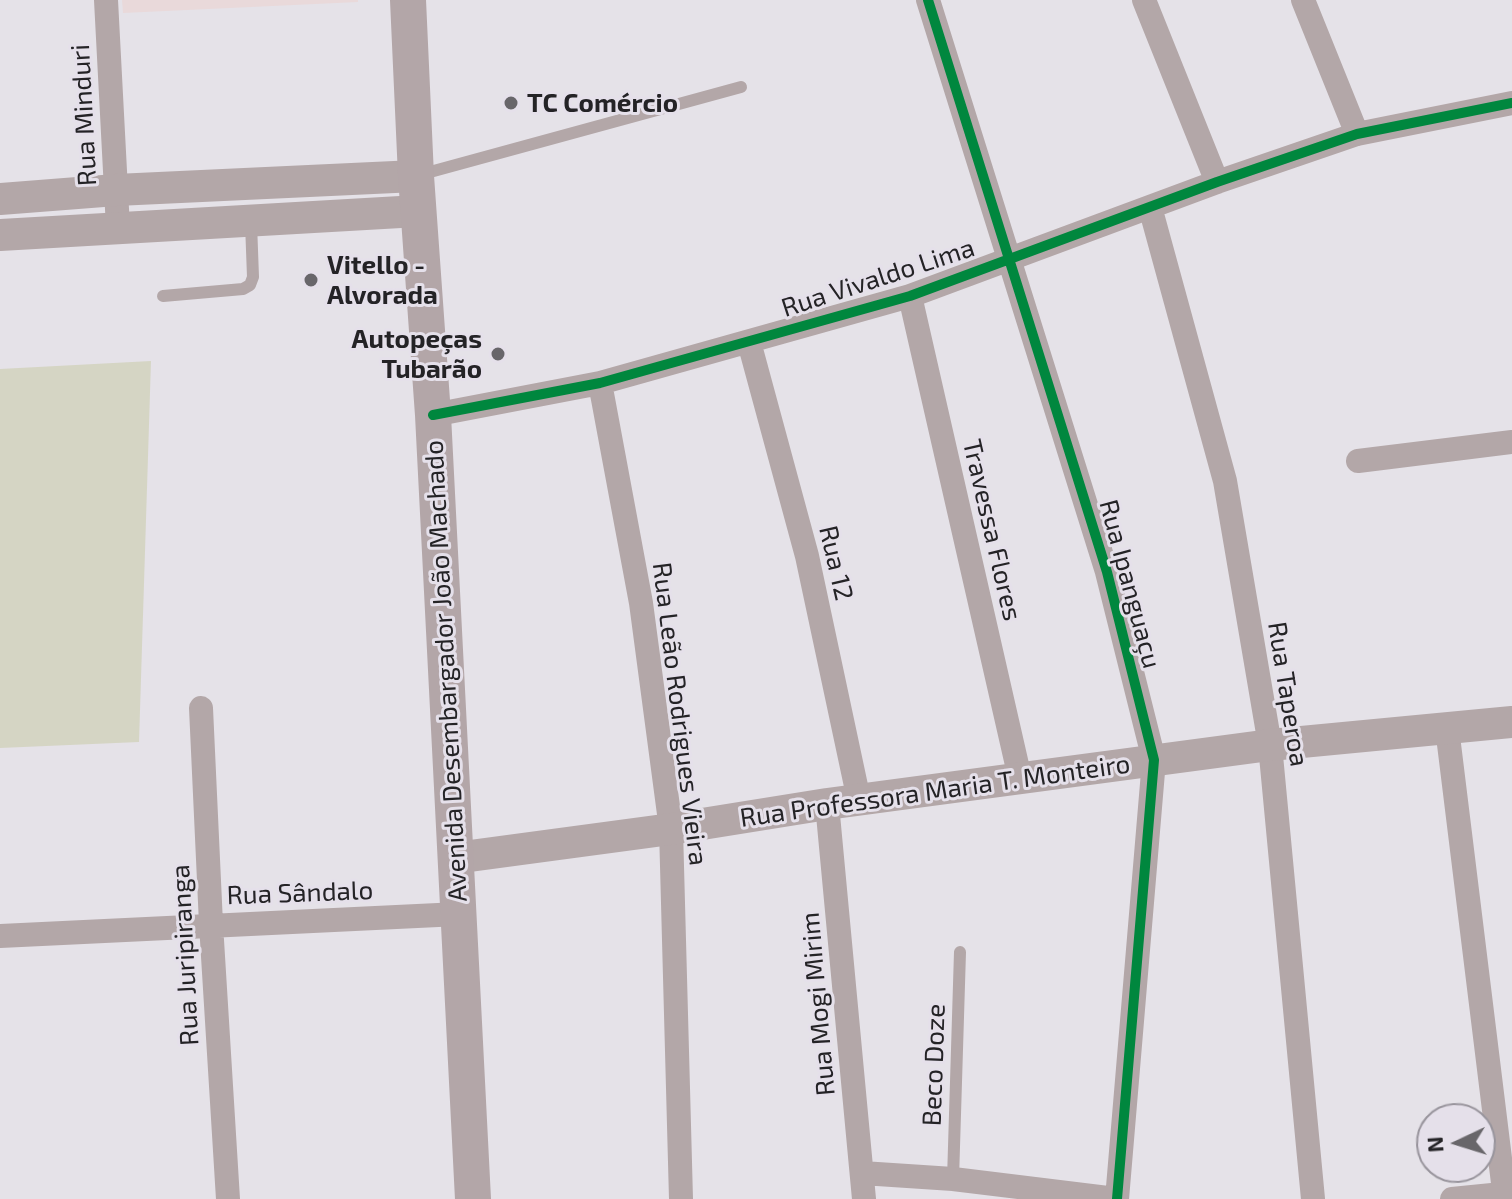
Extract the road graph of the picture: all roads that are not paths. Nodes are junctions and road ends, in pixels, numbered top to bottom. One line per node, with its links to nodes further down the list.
1 (106, 0): 10 (street, Rua Minduri)
2 (408, 0): 11 (main road, Avenida Desembargador João Machado)
3 (928, 0): 17 (street, Rua Ipanguaçu)
4 (1144, 0): 9 (street)
5 (1303, 0): 8 (street)
6 (741, 87): 11 (lane)
7 (1512, 103): 8 (street, Rua Vivaldo Lima)
8 (1357, 134): 9 (street, Rua Vivaldo Lima)
9 (1217, 182): 13 (street, Rua Vivaldo Lima)
10 (116, 190): 11 (street); 12 (street); 15 (street, Rua Minduri)
11 (417, 193): 14 (street); 22 (main road, Avenida Desembargador João Machado)
12 (0, 199)
13 (1150, 207): 17 (street, Rua Vivaldo Lima); 28 (street, Rua Taperoa)
14 (251, 220): 15 (street); 18 (lane)
15 (118, 228): 16 (street)
16 (0, 235)
17 (1008, 258): 19 (street, Rua Vivaldo Lima); 29 (street, Rua Ipanguaçu)
18 (163, 296)
19 (910, 296): 20 (street, Rua Vivaldo Lima); 30 (street, Travessa Flores)
20 (749, 342): 21 (street, Rua Vivaldo Lima); 31 (street, Rua 12)
21 (600, 383): 22 (street, Rua Vivaldo Lima); 33 (street, Rua Leão Rodrigues Vieira)
22 (433, 415): 34 (main road, Avenida Desembargador João Machado)
23 (1512, 442): 24 (street)
24 (1358, 461)
25 (201, 708): 36 (street, Rua Juripiranga)
26 (1512, 722): 27 (street, Rua Professora Maria T. Monteiro)
27 (1447, 728): 28 (street, Rua Professora Maria T. Monteiro); 41 (street)
28 (1270, 745): 29 (street, Rua Professora Maria T. Monteiro); 47 (street, Rua Taperoa)
29 (1154, 760): 30 (street, Rua Professora Maria T. Monteiro); 46 (street, Rua Ipanguaçu)
30 (1020, 778): 31 (street, Rua Professora Maria T. Monteiro)
31 (859, 800): 32 (street, Rua Professora Maria T. Monteiro)
32 (827, 804): 33 (street, Rua Professora Maria T. Monteiro); 39 (street, Rua Mogi Mirim)
33 (671, 829): 34 (street, Rua Professora Maria T. Monteiro); 44 (street, Rua Leão Rodrigues Vieira)
34 (455, 858): 35 (main road, Avenida Desembargador João Machado)
35 (459, 914): 36 (street, Rua Sândalo); 43 (main road, Avenida Desembargador João Machado)
36 (211, 924): 37 (street, Rua Sândalo); 42 (street, Rua Juripiranga)
37 (0, 936)
38 (960, 952): 40 (lane, Beco Doze)
39 (862, 1173): 40 (street); 45 (street, Rua Mogi Mirim)
40 (953, 1179): 46 (street)
41 (1507, 1195): 48 (street)
42 (228, 1199)
43 (473, 1199)
44 (681, 1199)
45 (864, 1199)
46 (1116, 1199)
47 (1313, 1199)
48 (1452, 1199)

